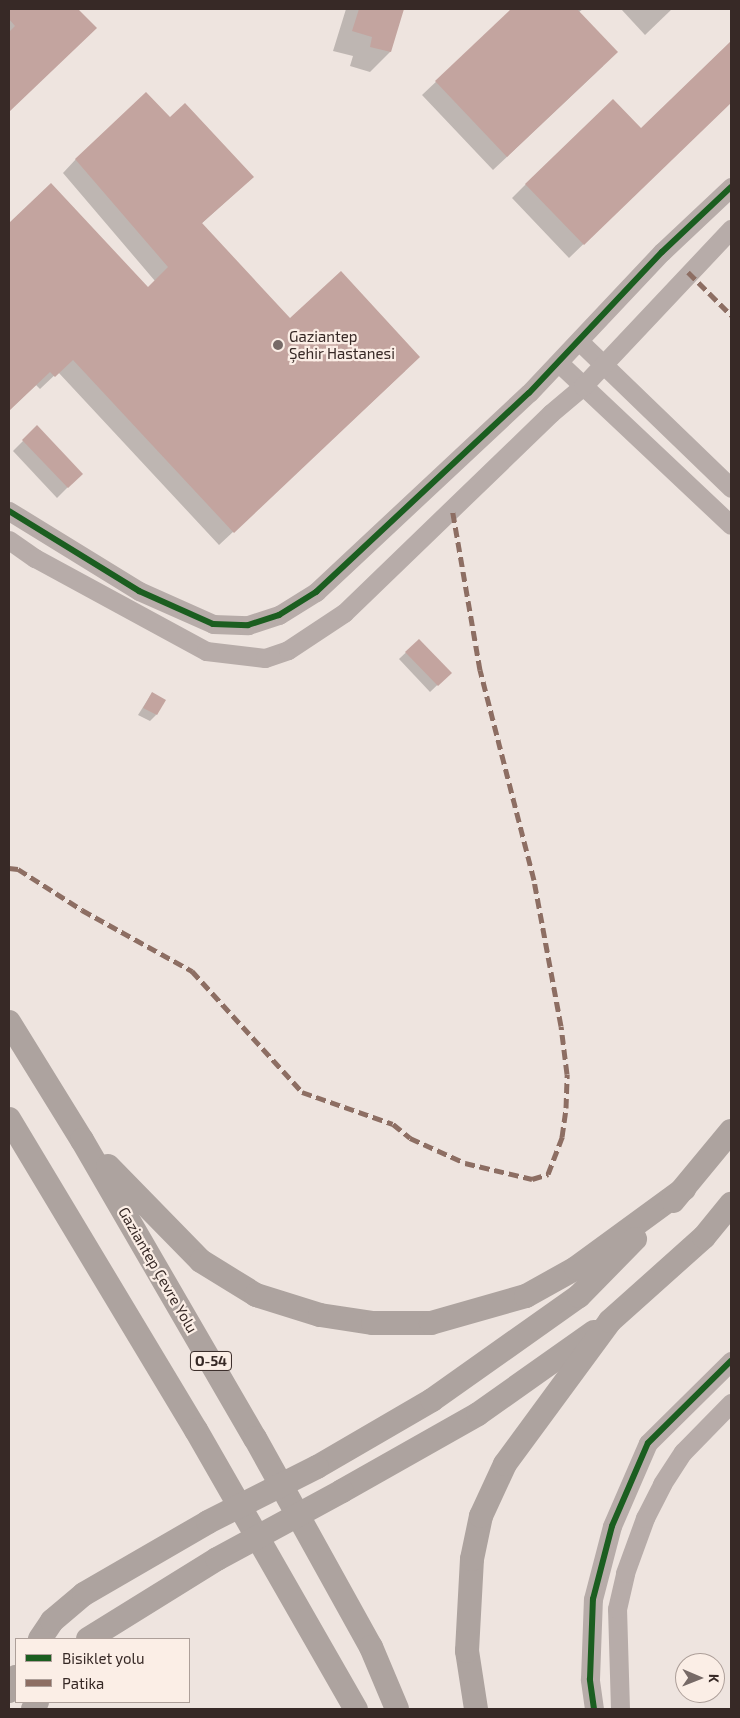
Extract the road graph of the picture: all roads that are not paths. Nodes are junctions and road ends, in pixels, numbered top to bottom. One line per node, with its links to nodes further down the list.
1 (731, 186): 3 (street)
2 (731, 229): 5 (street)
3 (580, 342): 4 (street); 5 (street)
4 (559, 363): 6 (street); 8 (street)
5 (604, 363): 6 (street); 7 (street)
6 (583, 386): 9 (street); 10 (street)
7 (731, 488)
8 (9, 510)
9 (731, 525)
10 (9, 540)
11 (9, 1022): 14 (highway, Gaziantep Çevre Yolu / O-54)
12 (9, 1119): 23 (highway)
13 (731, 1131): 15 (highway)
14 (82, 1140): 15 (highway); 27 (highway, Gaziantep Çevre Yolu / O-54)
15 (684, 1190): 20 (highway, bridge)
16 (731, 1204): 17 (highway)
17 (610, 1321): 21 (highway, bridge); 28 (highway)
18 (731, 1361): 29 (street)
19 (731, 1403): 30 (street)
20 (41, 1638)
21 (90, 1638)
22 (15, 1679): 24 (highway)
23 (345, 1685): 25 (highway); 26 (highway)
24 (9, 1691)
25 (351, 1709)
26 (356, 1709)
27 (397, 1709)
28 (476, 1709)
29 (594, 1709)
30 (620, 1709)

